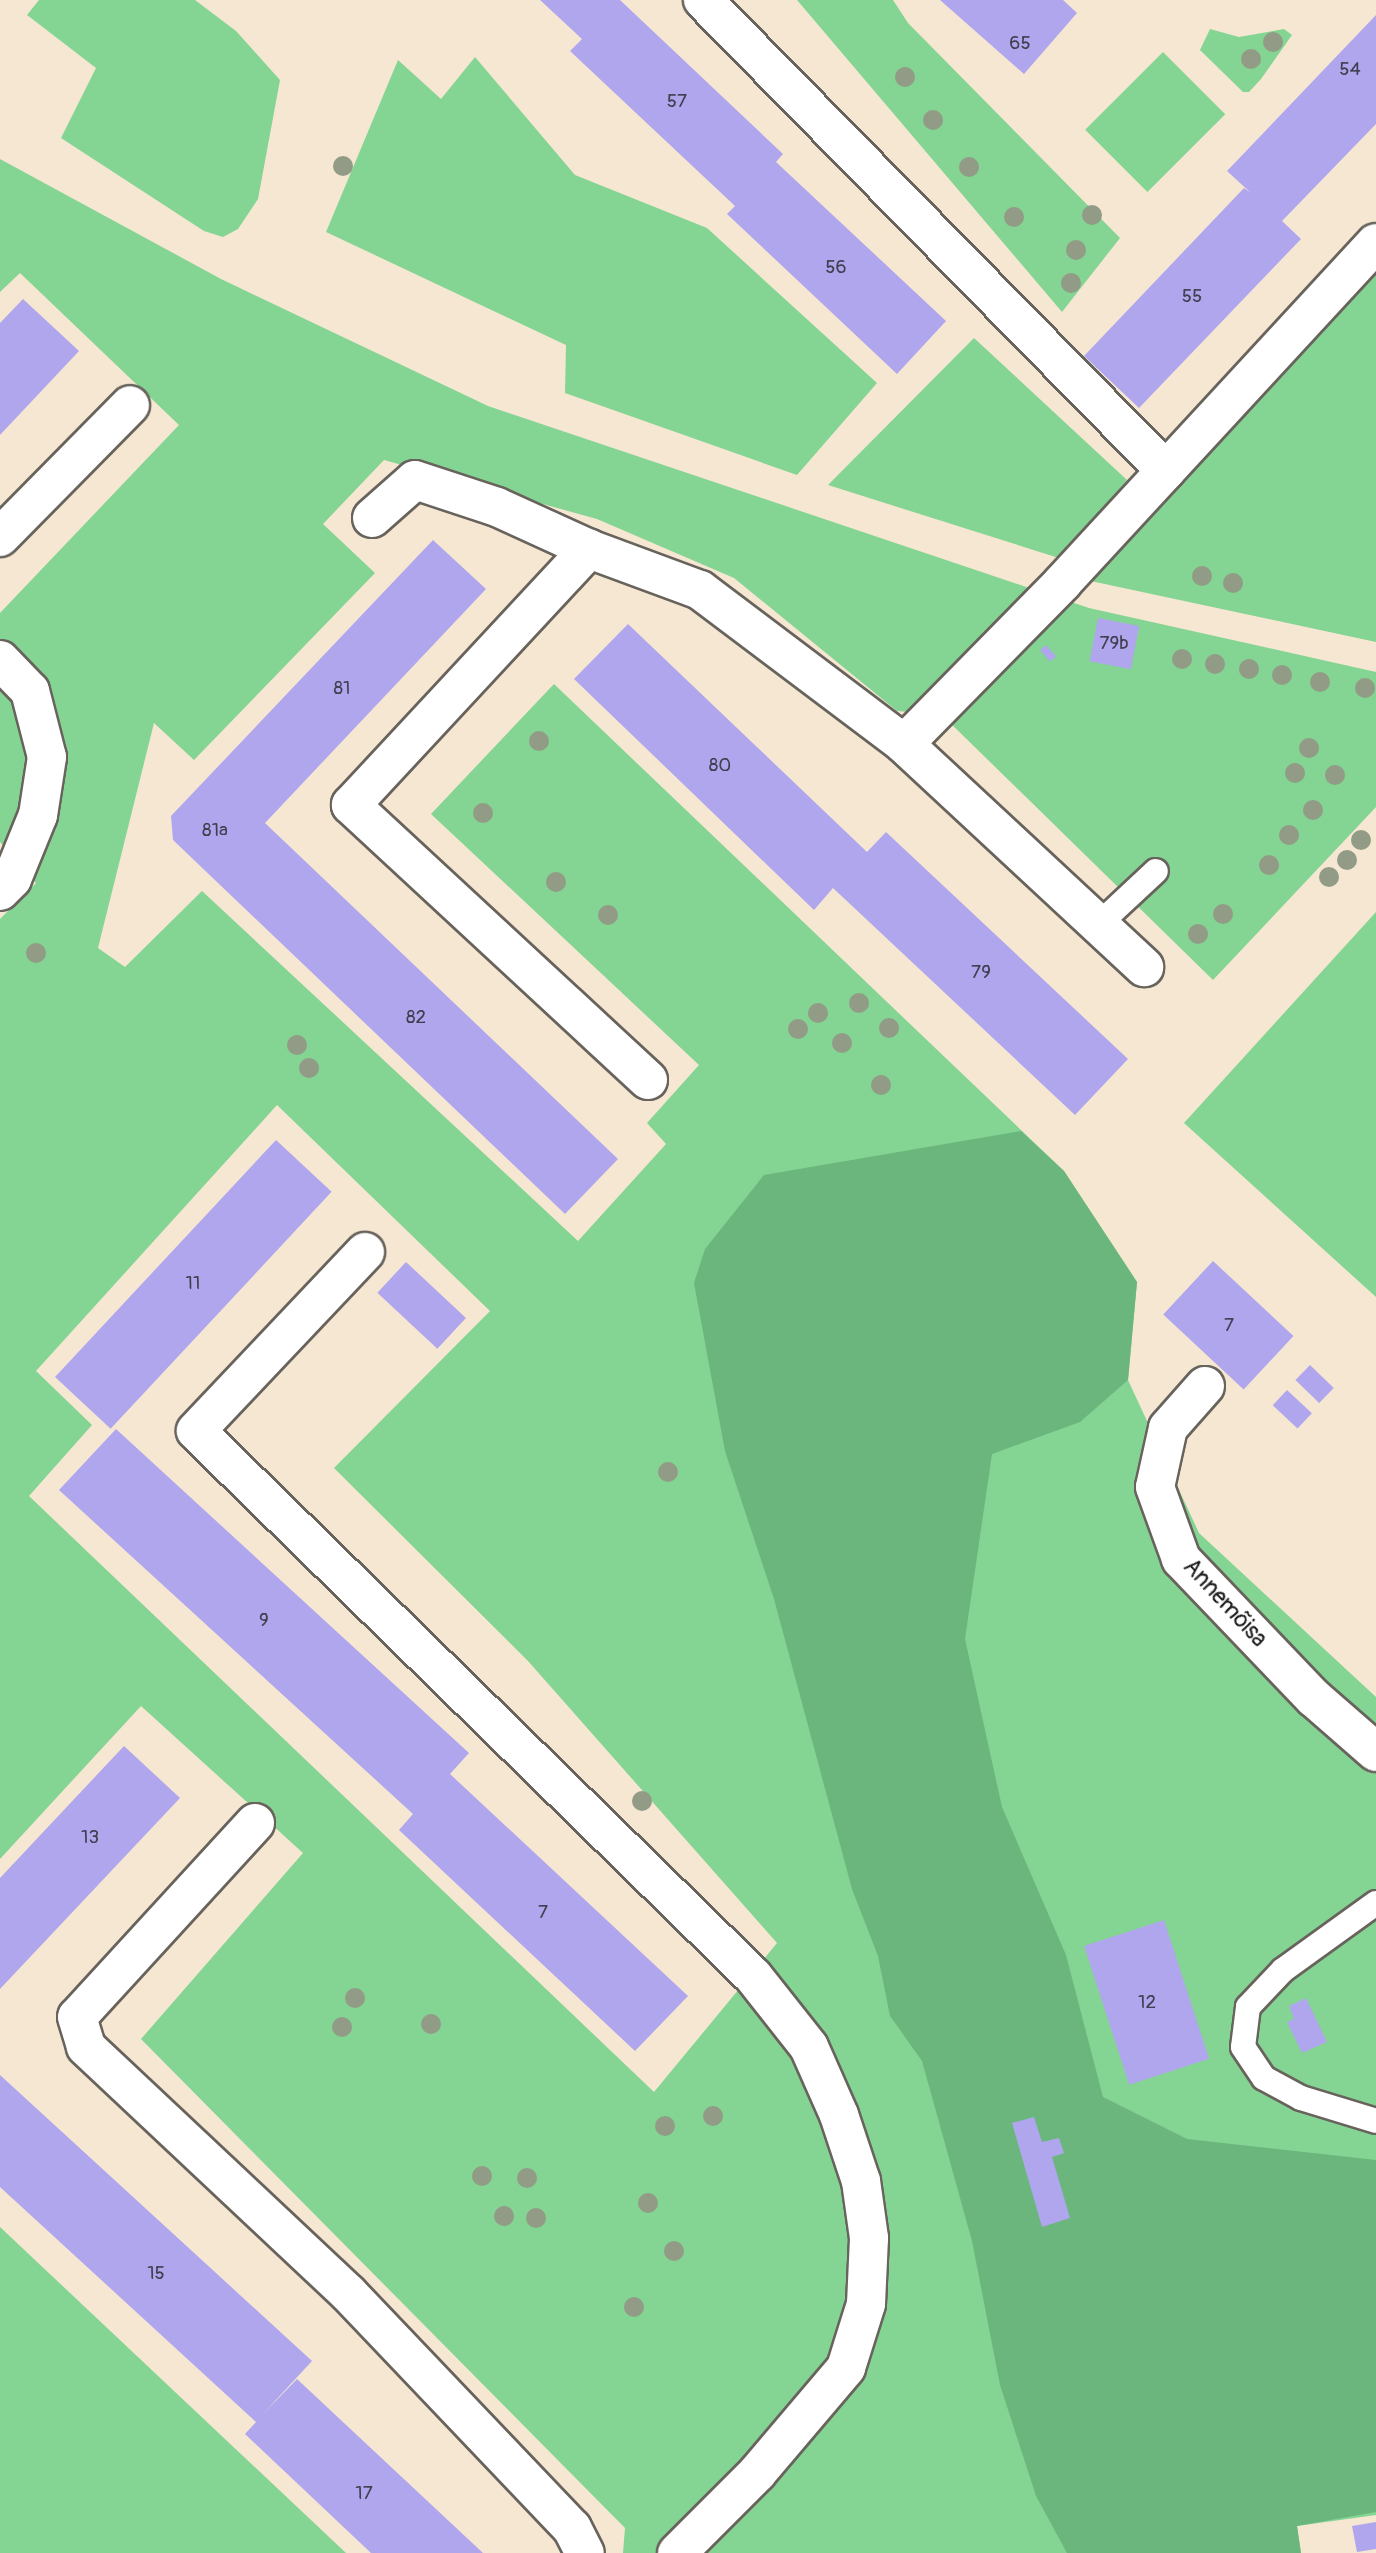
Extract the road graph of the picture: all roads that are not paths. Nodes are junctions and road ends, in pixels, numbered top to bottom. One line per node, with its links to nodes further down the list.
1 (703, 0): 4 (street)
2 (1376, 243): 4 (street)
3 (130, 405): 6 (street)
4 (1166, 471): 9 (street)
5 (372, 518): 7 (street)
6 (0, 537)
7 (589, 549): 9 (street); 14 (street)
8 (0, 660): 11 (street)
9 (904, 744): 12 (street)
10 (1156, 871): 12 (lane)
11 (0, 891)
12 (1098, 925): 13 (street)
13 (1144, 967)
14 (648, 1080)
15 (365, 1252): 22 (street)
16 (1205, 1386): 17 (street, Annemõisa)
17 (1376, 1752)
18 (255, 1823): 21 (street)
19 (1376, 1903): 20 (lane)
20 (1376, 2121)
21 (585, 2553)
22 (677, 2553)

